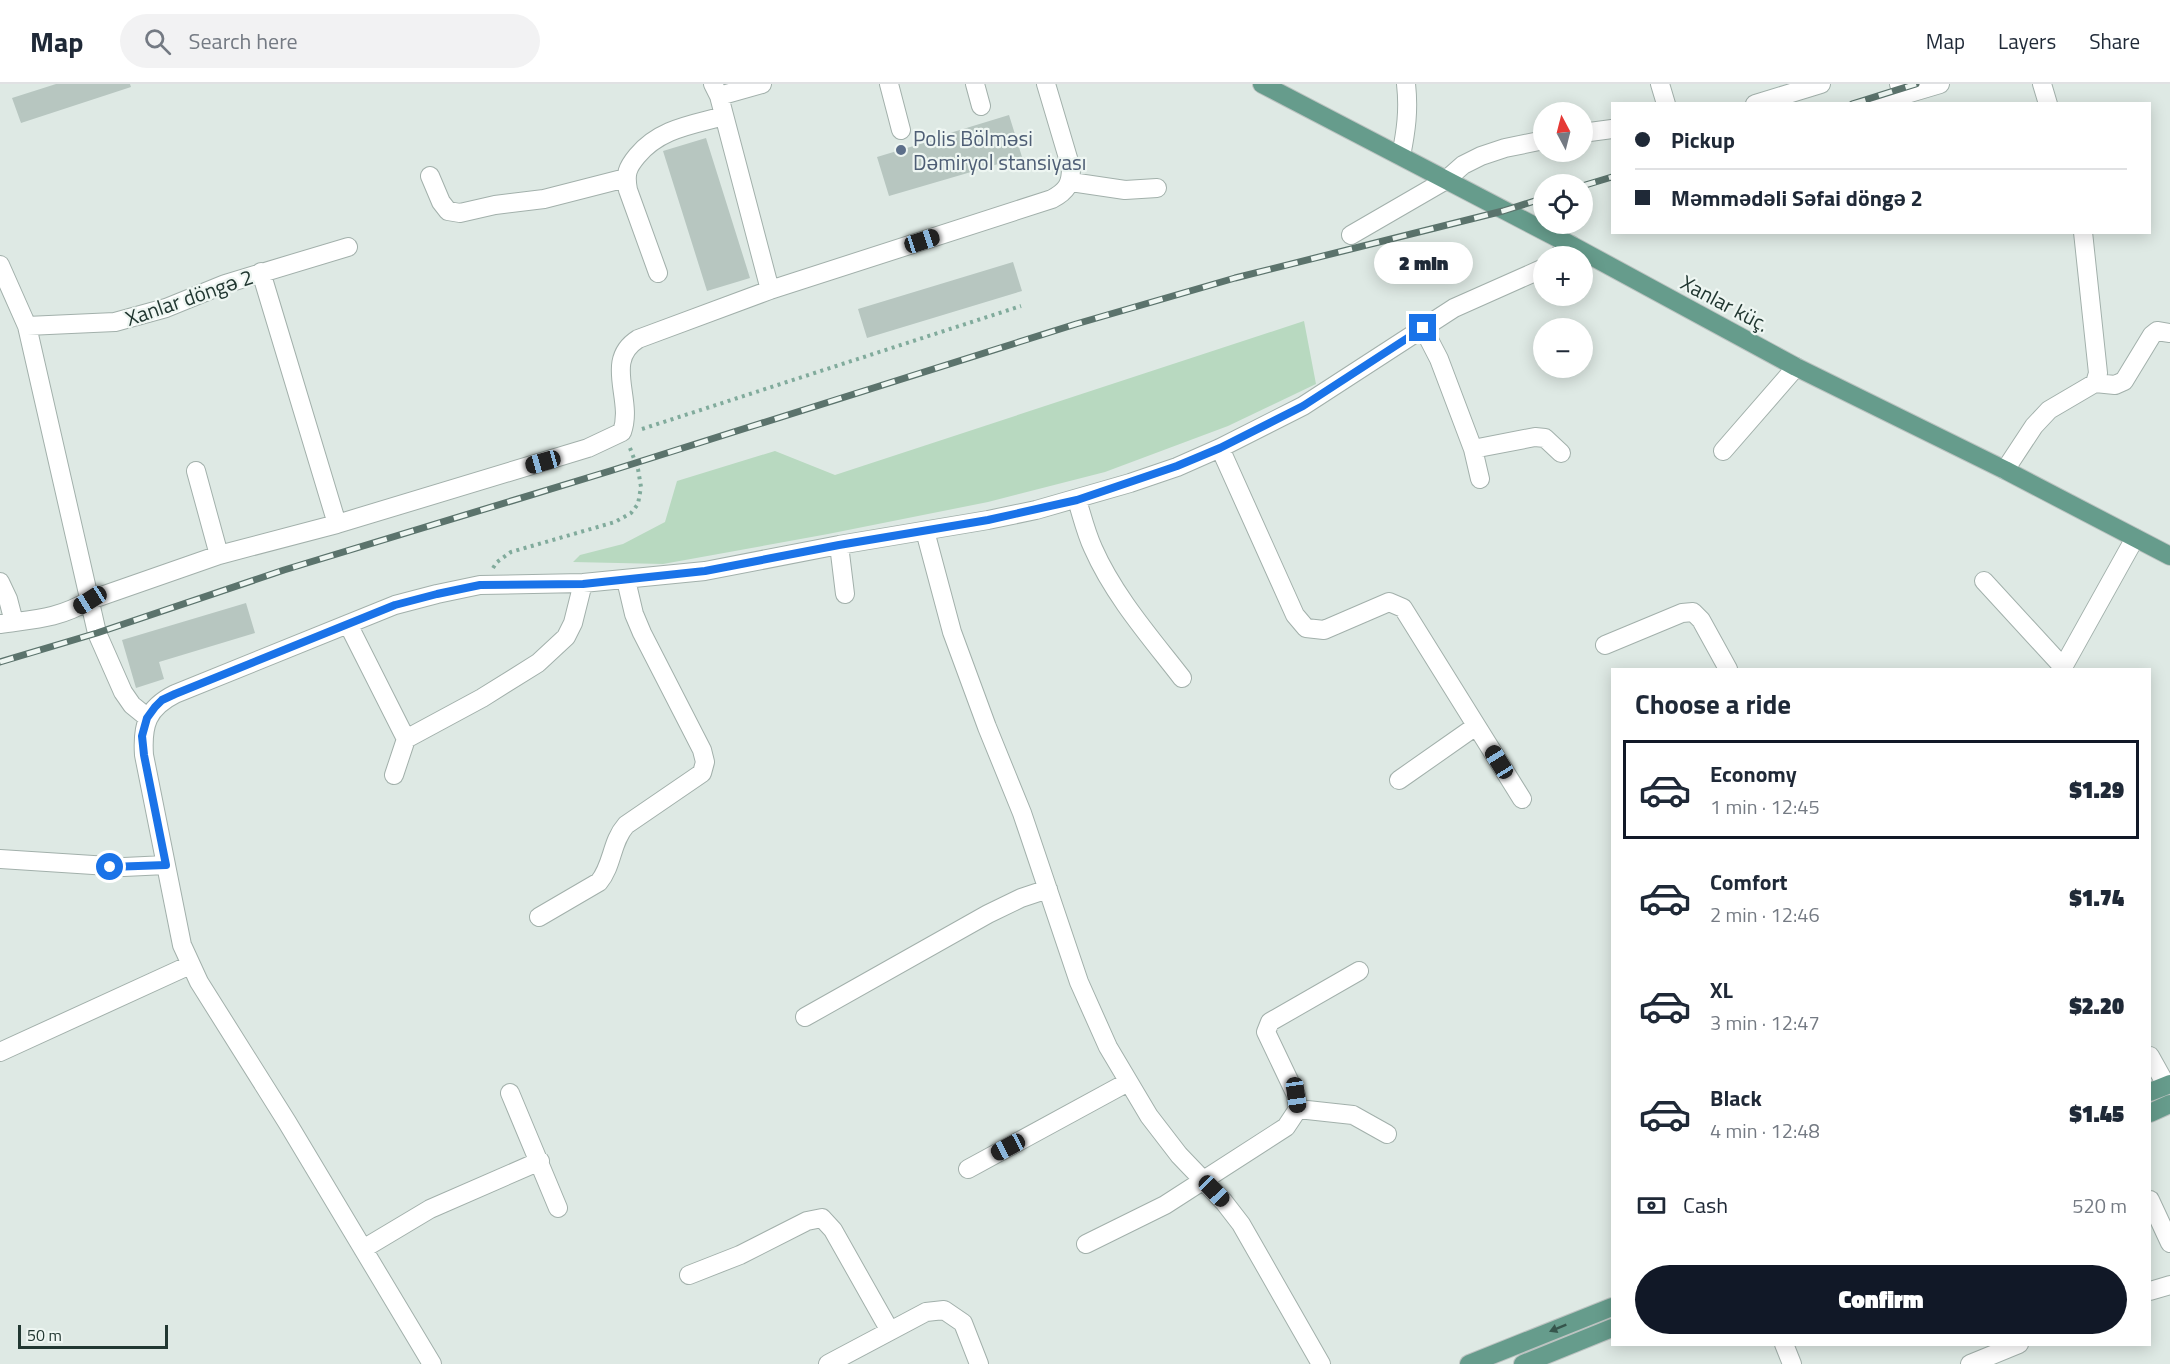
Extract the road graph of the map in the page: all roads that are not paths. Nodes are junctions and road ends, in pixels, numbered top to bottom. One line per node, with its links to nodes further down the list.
1 (762, 84): 12 (street)
2 (889, 84): 20 (street)
3 (975, 84): 17 (street)
4 (1046, 84): 27 (street)
5 (1262, 84): 23 (main road, Xanlar küç.)
6 (1406, 84): 23 (street)
7 (1660, 84): 13 (street)
8 (1821, 84): 14 (street)
9 (1940, 84): 11 (street)
10 (2042, 84): 16 (street)
11 (1901, 89): 15 (street)
12 (716, 90): 18 (street)
13 (1665, 102)
14 (1762, 102)
15 (1882, 102)
16 (2047, 102)
17 (981, 106)
18 (724, 116): 25 (street); 38 (street)
19 (1611, 129): 21 (street)
20 (901, 130)
21 (1593, 132)
22 (1533, 142): 26 (street)
23 (1401, 156): 26 (main road, Xanlar küç.)
24 (430, 176): 25 (street)
25 (626, 178): 36 (street)
26 (1446, 180): 30 (street); 31 (main road, Xanlar küç.)
27 (1071, 182): 28 (street); 38 (street)
28 (1157, 188)
29 (2083, 234): 43 (street)
30 (1351, 235)
31 (1556, 246)
32 (348, 247): 35 (street, Xanlar döngə 2)
33 (0, 265): 39 (street)
34 (1593, 266): 42 (main road, Xanlar küç.)
35 (261, 272): 39 (street, Xanlar döngə 2); 52 (street)
36 (658, 273)
37 (1533, 273): 40 (street)
38 (770, 290): 52 (street)
39 (27, 326): 63 (street)
40 (1423, 328): 44 (street); 45 (street)
41 (2170, 333): 43 (street)
42 (1796, 367): 46 (street); 48 (main road, Xanlar küç.)
43 (2095, 383): 48 (street)
44 (1220, 448): 51 (street); 71 (street)
45 (1473, 449): 47 (street); 50 (street)
46 (1723, 451)
47 (1561, 453)
48 (2005, 470): 54 (main road, Xanlar küç.)
49 (196, 471): 56 (street)
50 (1480, 479)
51 (1077, 500): 53 (street); 69 (street)
52 (337, 524): 56 (street)
53 (925, 531): 55 (street); 78 (street)
54 (2135, 538): 57 (main road, Xanlar küç.); 68 (street)
55 (839, 545): 58 (street); 62 (street)
56 (219, 555): 63 (street)
57 (2170, 556)
58 (626, 580): 61 (street); 79 (street)
59 (1984, 580): 68 (street)
60 (0, 582): 64 (street)
61 (583, 584): 65 (street); 72 (street)
62 (845, 594)
63 (90, 600): 64 (street); 70 (street)
64 (7, 623)
65 (348, 624): 70 (street); 72 (street)
66 (1605, 645): 67 (street)
67 (1727, 668)
68 (2063, 668)
69 (1182, 678)
70 (147, 718): 77 (street)
71 (1476, 726): 74 (street); 75 (street)
72 (406, 739): 73 (street)
73 (394, 775)
74 (1399, 780)
75 (1522, 799)
76 (0, 859): 77 (street)
77 (166, 865): 80 (street)
78 (1048, 889): 82 (street); 85 (street)
79 (538, 917)
80 (189, 965): 83 (street); 99 (street)
81 (1359, 971): 89 (street)
82 (804, 1017)
83 (0, 1052)
84 (2151, 1059): 86 (street)
85 (1128, 1082): 93 (street); 94 (street)
86 (2162, 1087)
87 (510, 1093): 92 (street)
88 (2170, 1104): 90 (main road)
89 (1298, 1109): 91 (street); 94 (street)
90 (2151, 1113)
91 (1387, 1134)
92 (540, 1161): 96 (street); 99 (street)
93 (968, 1169)
94 (1204, 1181): 98 (street); 111 (street)
95 (2151, 1202): 97 (street)
96 (558, 1208)
97 (2170, 1243)
98 (1086, 1244)
99 (363, 1249): 108 (street)
100 (689, 1275): 105 (street)
101 (2170, 1285): 102 (street)
102 (2151, 1291)
103 (1611, 1307): 112 (main road, one-way to 112)
104 (1611, 1328): 113 (main road)
105 (890, 1331): 109 (street); 110 (street)
106 (1785, 1346): 114 (street)
107 (2014, 1346): 115 (street)
108 (432, 1364)
109 (828, 1364)
110 (979, 1364)
111 (1321, 1364)
112 (1469, 1364)
113 (1523, 1364)
114 (1792, 1364)
115 (1970, 1364)

